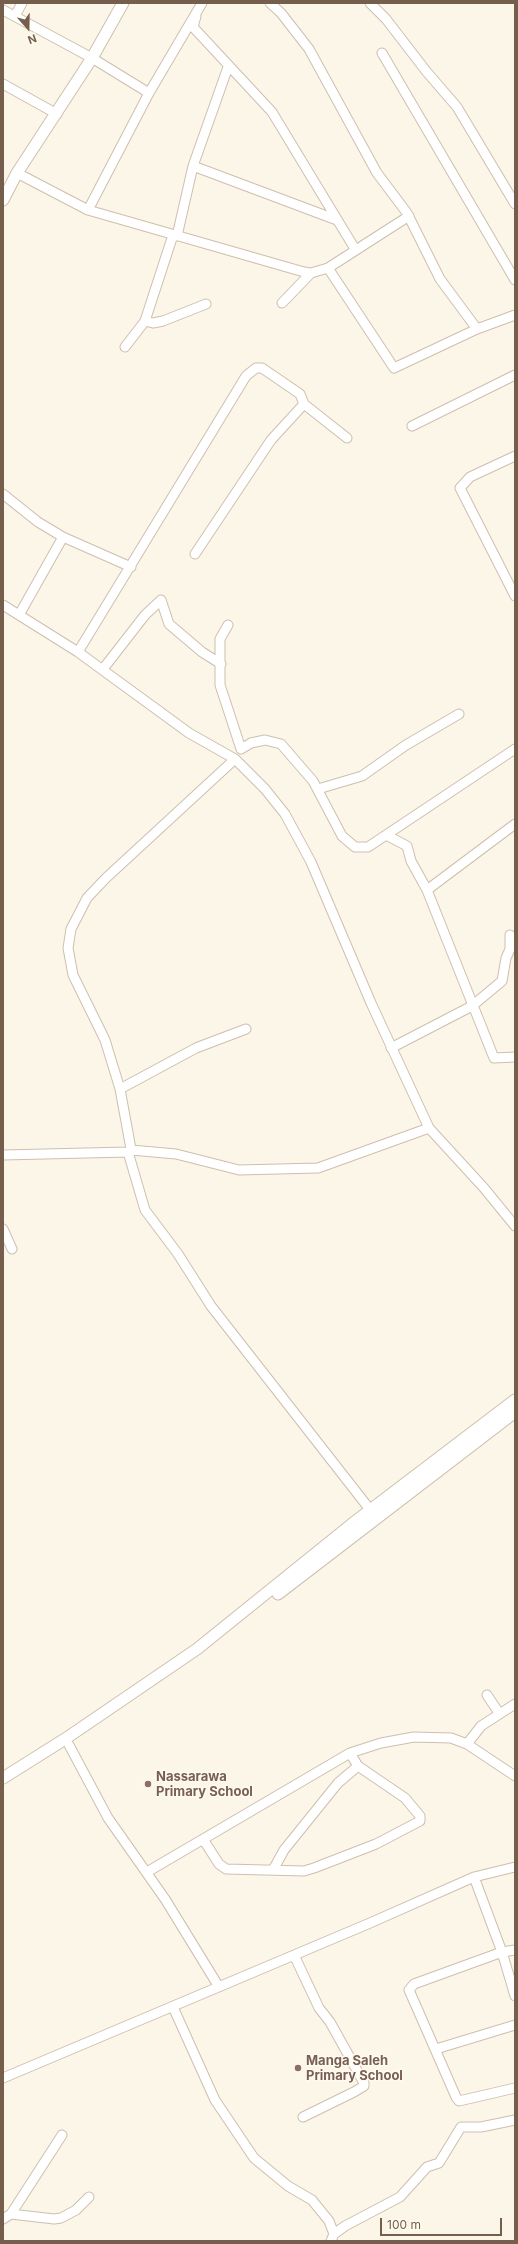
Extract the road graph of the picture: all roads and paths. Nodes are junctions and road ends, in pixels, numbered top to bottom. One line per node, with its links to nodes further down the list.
1 (22, 3): 7 (street)
2 (123, 3): 10 (street)
3 (202, 3): 8 (street)
4 (270, 3): 20 (street)
5 (370, 3): 18 (street)
6 (3, 10): 7 (street)
7 (15, 16): 10 (street)
8 (196, 16): 11 (street); 13 (street)
9 (382, 53): 26 (street)
10 (92, 58): 13 (street); 14 (street)
11 (228, 67): 15 (street); 21 (street)
12 (3, 84): 14 (street)
13 (149, 92): 19 (street)
14 (57, 114): 16 (street)
15 (193, 166): 21 (street); 22 (street)
16 (17, 173): 17 (street); 19 (street)
17 (3, 200)
18 (515, 204)
19 (88, 210): 22 (street)
20 (409, 216): 23 (street); 31 (street)
21 (337, 220): 23 (street)
22 (175, 235): 25 (street); 30 (street)
23 (355, 249): 24 (street)
24 (328, 268): 25 (street); 31 (street)
25 (311, 273): 27 (street)
26 (515, 280)
27 (282, 303)
28 (206, 304): 30 (street)
29 (515, 315): 31 (street)
30 (145, 321): 32 (street)
31 (477, 329)
32 (125, 347)
33 (515, 375): 35 (street)
34 (304, 404): 36 (street); 40 (street); 41 (street)
35 (412, 426)
36 (347, 438)
37 (515, 456): 42 (street)
38 (3, 494): 39 (street)
39 (63, 536): 41 (street); 44 (street)
40 (195, 554)
41 (131, 567): 46 (street)
42 (515, 596)
43 (3, 605): 44 (street)
44 (19, 615): 46 (street)
45 (228, 625): 47 (street)
46 (78, 652): 48 (street)
47 (221, 664): 48 (street); 52 (street)
48 (103, 669): 51 (street)
49 (459, 714): 52 (street)
50 (515, 749): 54 (street)
51 (235, 759): 59 (street); 61 (street)
52 (318, 789): 54 (street)
53 (515, 824): 55 (street)
54 (386, 835): 55 (street)
55 (427, 890): 57 (street)
56 (510, 935): 57 (street)
57 (472, 1006): 59 (street); 60 (street)
58 (246, 1029): 61 (street)
59 (391, 1048): 62 (street)
60 (515, 1057)
61 (120, 1089): 63 (street)
62 (429, 1128): 63 (street); 65 (street)
63 (129, 1151): 64 (street); 70 (street)
64 (3, 1155)
65 (515, 1226)
66 (3, 1229): 67 (street)
67 (12, 1249)
68 (515, 1400): 70 (street)
69 (515, 1412): 70 (street)
70 (373, 1514): 75 (street); 79 (street)
71 (487, 1695): 73 (street)
72 (515, 1704): 73 (street)
73 (499, 1713): 74 (street)
74 (467, 1744): 76 (street); 78 (street)
75 (69, 1745): 80 (street); 84 (street)
76 (350, 1753): 77 (street); 81 (street)
77 (358, 1766): 83 (street); 83 (street)
78 (515, 1776)
79 (3, 1778)
80 (3, 1784)
81 (203, 1839): 83 (street); 84 (street)
82 (515, 1867): 85 (street)
83 (273, 1870)
84 (147, 1872): 89 (street)
85 (474, 1876): 87 (street); 88 (street)
86 (515, 1950): 87 (street)
87 (502, 1952): 90 (street); 93 (street)
88 (294, 1955): 89 (street); 96 (street)
89 (219, 1987): 91 (street)
90 (515, 1996)
91 (173, 2006): 94 (street); 101 (street)
92 (515, 2025): 93 (street)
93 (436, 2049): 95 (street)
94 (3, 2078)
95 (515, 2088)
96 (303, 2117)
97 (515, 2120): 101 (street)
98 (62, 2135): 100 (street)
99 (89, 2197): 100 (street)
100 (7, 2216)
101 (332, 2238)

